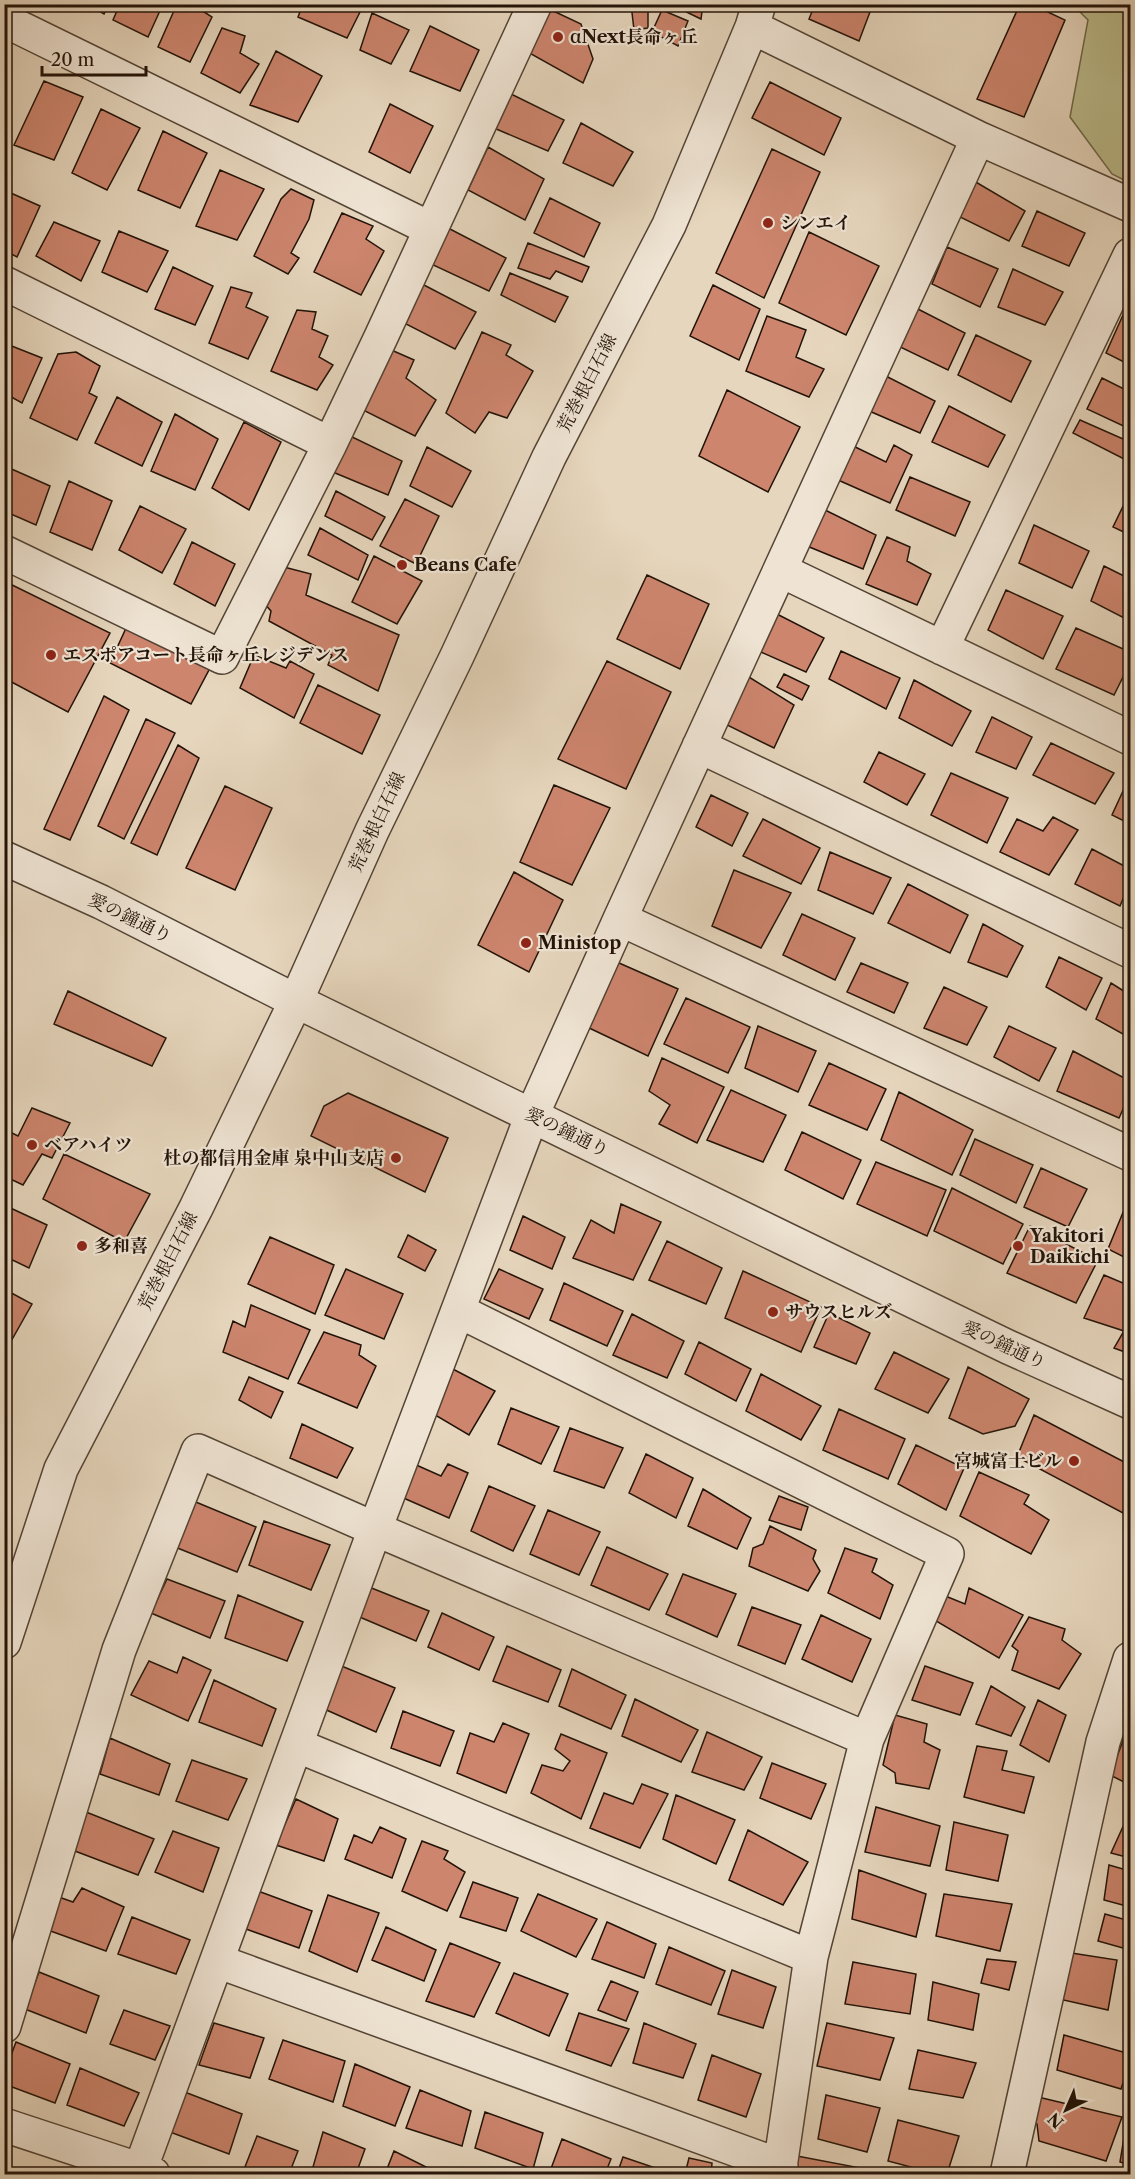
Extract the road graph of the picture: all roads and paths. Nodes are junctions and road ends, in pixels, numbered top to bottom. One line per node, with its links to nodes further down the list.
1 (528, 7): 6 (street)
2 (755, 16): 4 (street); 18 (street, 荒巻根白石線)
3 (4, 20): 6 (street)
4 (978, 138): 5 (street); 11 (street)
5 (1131, 205)
6 (431, 230): 9 (street)
7 (1131, 255): 12 (street)
8 (4, 283): 9 (street)
9 (330, 444): 10 (street)
10 (4, 552)
11 (780, 570): 12 (street); 14 (street)
12 (942, 648): 13 (street)
13 (1131, 738)
14 (699, 746): 16 (street); 17 (street)
15 (4, 858): 18 (street, 愛の鐘通り)
16 (620, 919): 19 (street); 20 (street)
17 (1131, 951)
18 (296, 1001): 19 (street, 愛の鐘通り); 24 (street, 荒巻根白石線)
19 (532, 1115): 21 (street); 22 (street, 愛の鐘通り)
20 (1131, 1154)
21 (459, 1311): 23 (street); 26 (street)
22 (1131, 1402)
23 (375, 1530): 26 (street); 27 (street); 30 (street)
24 (4, 1642)
25 (1131, 1659): 34 (street)
26 (867, 1738): 28 (street)
27 (296, 1745): 28 (street); 29 (street)
28 (811, 1957): 32 (street)
29 (217, 1960): 32 (street); 33 (street)
30 (4, 2026)
31 (4, 2125): 33 (street)
32 (780, 2170)
33 (147, 2172)
34 (1007, 2175)

